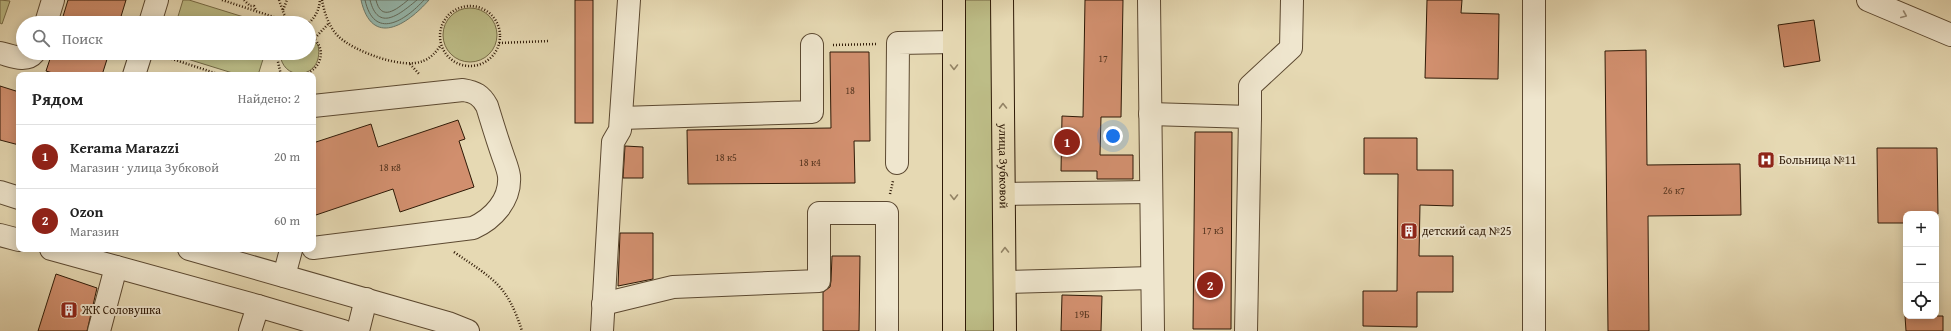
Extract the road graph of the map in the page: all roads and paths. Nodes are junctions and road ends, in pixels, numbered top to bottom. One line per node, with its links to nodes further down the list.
1 (53, 0): 19 (street)
2 (157, 0): 20 (street)
3 (222, 0): 17 (path)
4 (244, 0): 17 (path)
5 (279, 0): 18 (path)
6 (287, 0): 18 (path)
7 (316, 0): 16 (path)
8 (321, 0): 16 (path); 24 (path)
9 (628, 0): 46 (street)
10 (954, 0): 29 (main road)
11 (1002, 0): 50 (main road, улица Зубковой, one-way to 11)
12 (1149, 0): 44 (street)
13 (1292, 0): 45 (street)
14 (1534, 0): 79 (street)
15 (1868, 0): 25 (street, one-way to 25)
16 (319, 6): 23 (path)
17 (256, 11): 21 (path)
18 (283, 11): 22 (path)
19 (48, 16)
20 (152, 16)
21 (270, 16)
22 (286, 16)
23 (315, 16)
24 (329, 22): 26 (path); 32 (path)
25 (1951, 34)
26 (316, 36)
27 (316, 41): 42 (path)
28 (549, 41): 30 (path)
29 (954, 42): 31 (street); 75 (main road, one-way to 75)
30 (499, 43): 32 (path); 32 (path)
31 (898, 43): 33 (path); 47 (street)
32 (441, 45)
33 (812, 45): 46 (street)
34 (0, 52): 35 (street)
35 (16, 57)
36 (145, 60): 39 (street)
37 (170, 60): 40 (path)
38 (278, 60): 41 (path)
39 (136, 72)
40 (211, 72)
41 (280, 72)
42 (312, 72)
43 (316, 106): 53 (street)
44 (1150, 114): 45 (street); 49 (street)
45 (1250, 116): 78 (street)
46 (621, 118): 65 (street)
47 (897, 163): 52 (path)
48 (0, 192): 51 (street)
49 (1151, 192): 50 (street); 62 (street)
50 (1004, 194): 63 (main road, улица Зубковой, one-way to 50)
51 (16, 197)
52 (887, 213): 65 (street); 74 (street)
53 (428, 233): 56 (street); 72 (path)
54 (0, 235): 55 (street)
55 (16, 239)
56 (316, 248)
57 (62, 252): 60 (street)
58 (200, 252): 61 (street)
59 (291, 252): 61 (street)
60 (116, 267): 66 (street); 67 (street)
61 (284, 276): 64 (street)
62 (1152, 278): 63 (street); 77 (street)
63 (1005, 282): 76 (main road, улица Зубковой)
64 (366, 299): 70 (street); 71 (street)
65 (603, 304): 73 (street)
66 (258, 306): 68 (street); 69 (street)
67 (99, 331)
68 (250, 331)
69 (343, 331)
70 (358, 331)
71 (468, 331)
72 (522, 331)
73 (602, 331)
74 (887, 331)
75 (954, 331)
76 (1006, 331)
77 (1153, 331)
78 (1246, 331)
79 (1534, 331)

